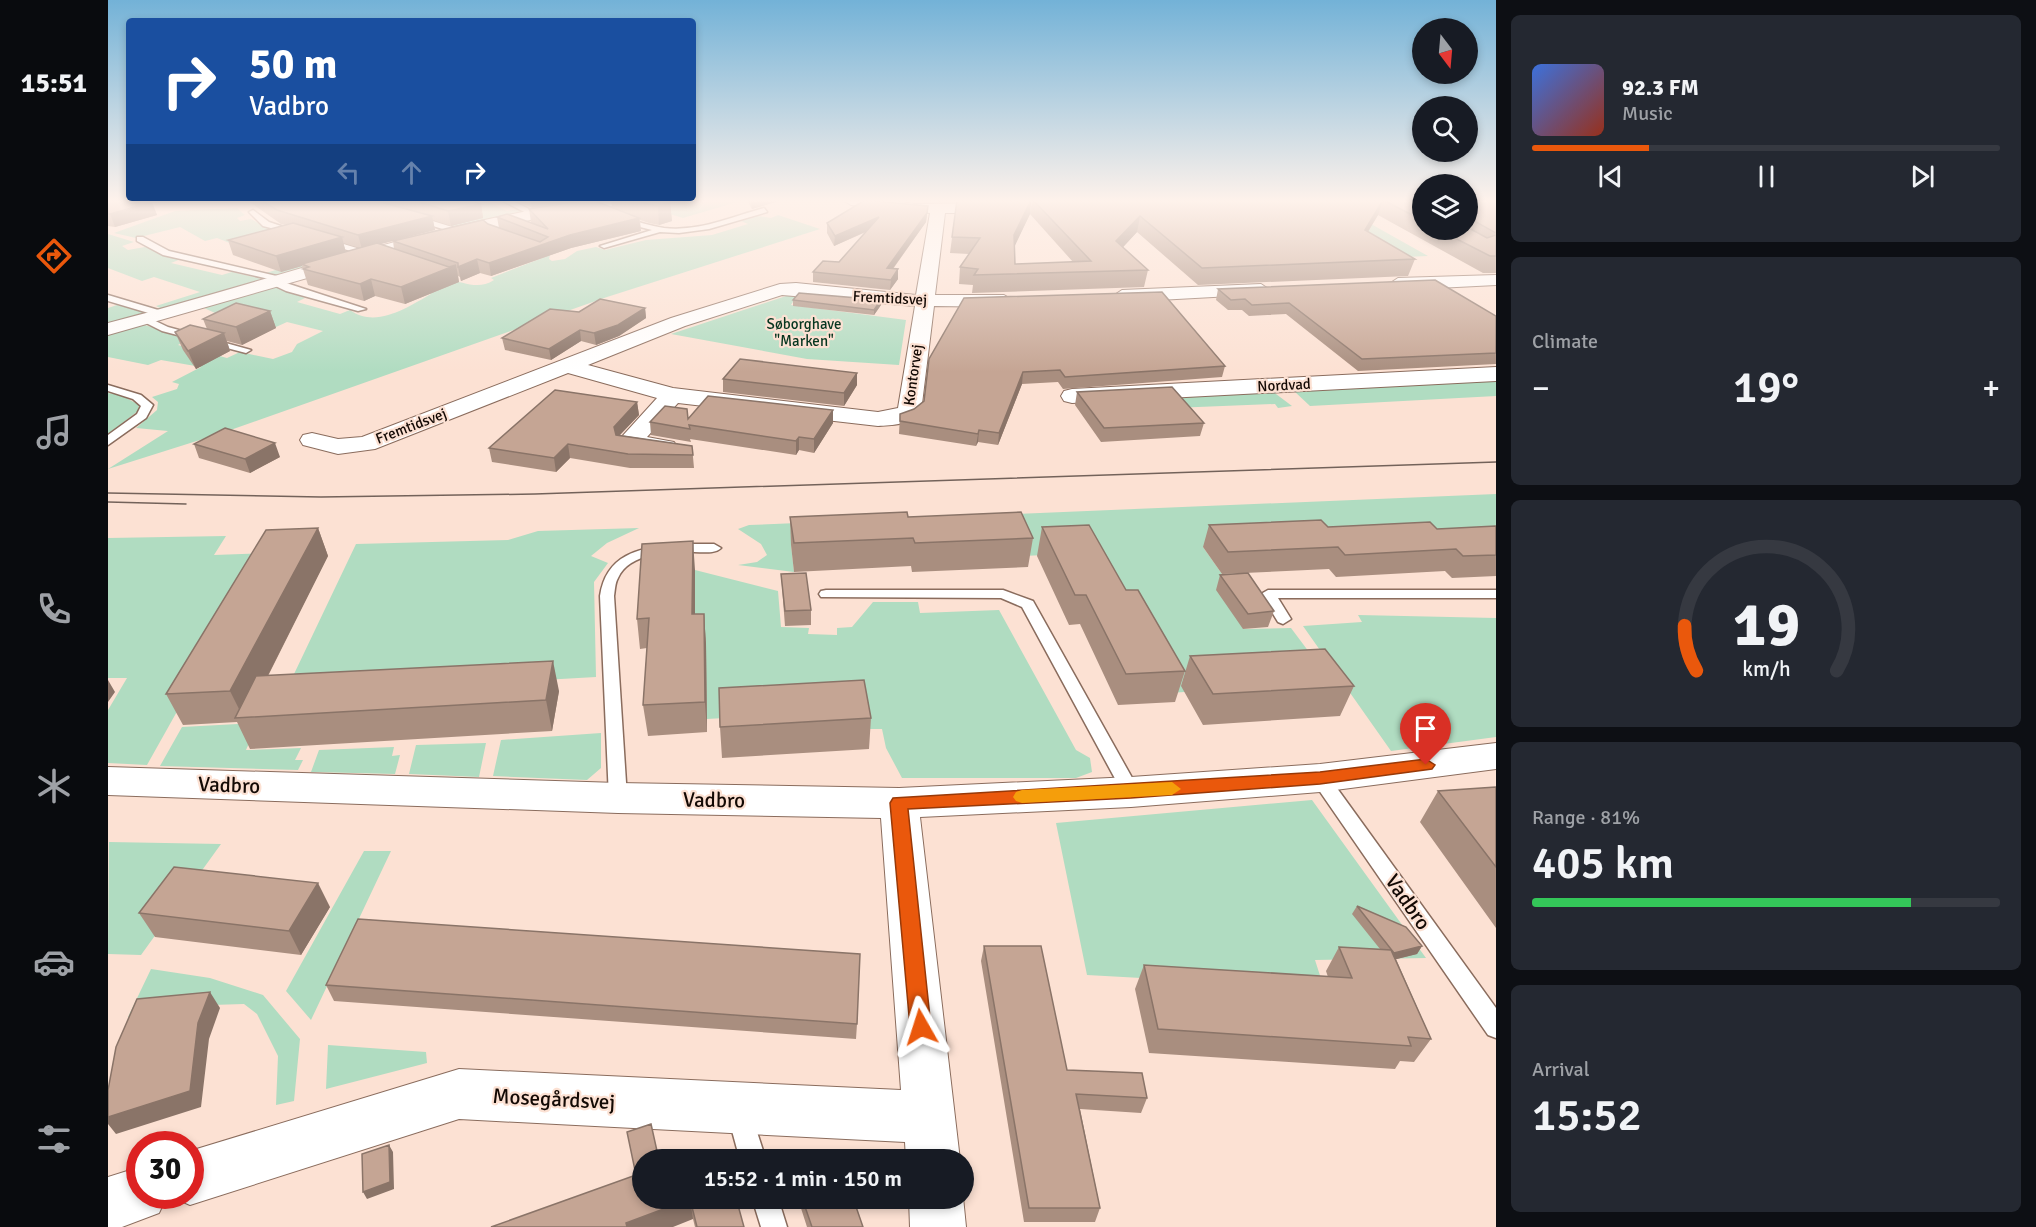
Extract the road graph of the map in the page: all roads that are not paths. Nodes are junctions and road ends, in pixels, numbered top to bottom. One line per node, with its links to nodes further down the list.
1 (183, 257): 4 (lane)
2 (366, 257): 4 (street)
3 (930, 257): 12 (street, Kontorvej)
4 (275, 280): 14 (lane); 15 (street)
5 (1496, 280): 6 (street)
6 (1473, 281): 7 (street); 9 (street)
7 (1373, 285)
8 (1277, 289): 10 (street)
9 (1496, 294)
10 (1098, 297)
11 (108, 298): 15 (lane)
12 (923, 300): 13 (street, Fremtidsvej); 18 (street, Fremtidsvej); 21 (street, Kontorvej)
13 (1027, 300)
14 (362, 309)
15 (154, 317): 16 (street); 17 (lane)
16 (108, 329)
17 (246, 350)
18 (565, 365): 21 (street, Kontorvej); 23 (street, Fremtidsvej)
19 (1496, 374): 22 (street, Nordvad)
20 (108, 388): 24 (lane)
21 (672, 395): 25 (street)
22 (1072, 396)
23 (312, 440)
24 (108, 441)
25 (689, 451)
26 (714, 548): 34 (lane)
27 (826, 594): 33 (lane)
28 (1496, 594): 29 (lane)
29 (1283, 619)
30 (1496, 756): 31 (street, Vadbro)
31 (1320, 778): 33 (street, Vadbro); 36 (lane, Vadbro)
32 (108, 781): 34 (street, Vadbro)
33 (1131, 792): 35 (street, Vadbro)
34 (618, 798): 35 (street, Vadbro)
35 (899, 803): 38 (street)
36 (1496, 1026)
37 (737, 1107): 38 (street, Mosegårdsvej); 39 (lane); 40 (street, Mosegårdsvej)
38 (931, 1138)
39 (750, 1149)
40 (204, 1174)
41 (126, 1198): 42 (street)
42 (108, 1204)
43 (768, 1209): 45 (lane)
44 (937, 1209): 46 (street)
45 (774, 1227)
46 (939, 1227)

